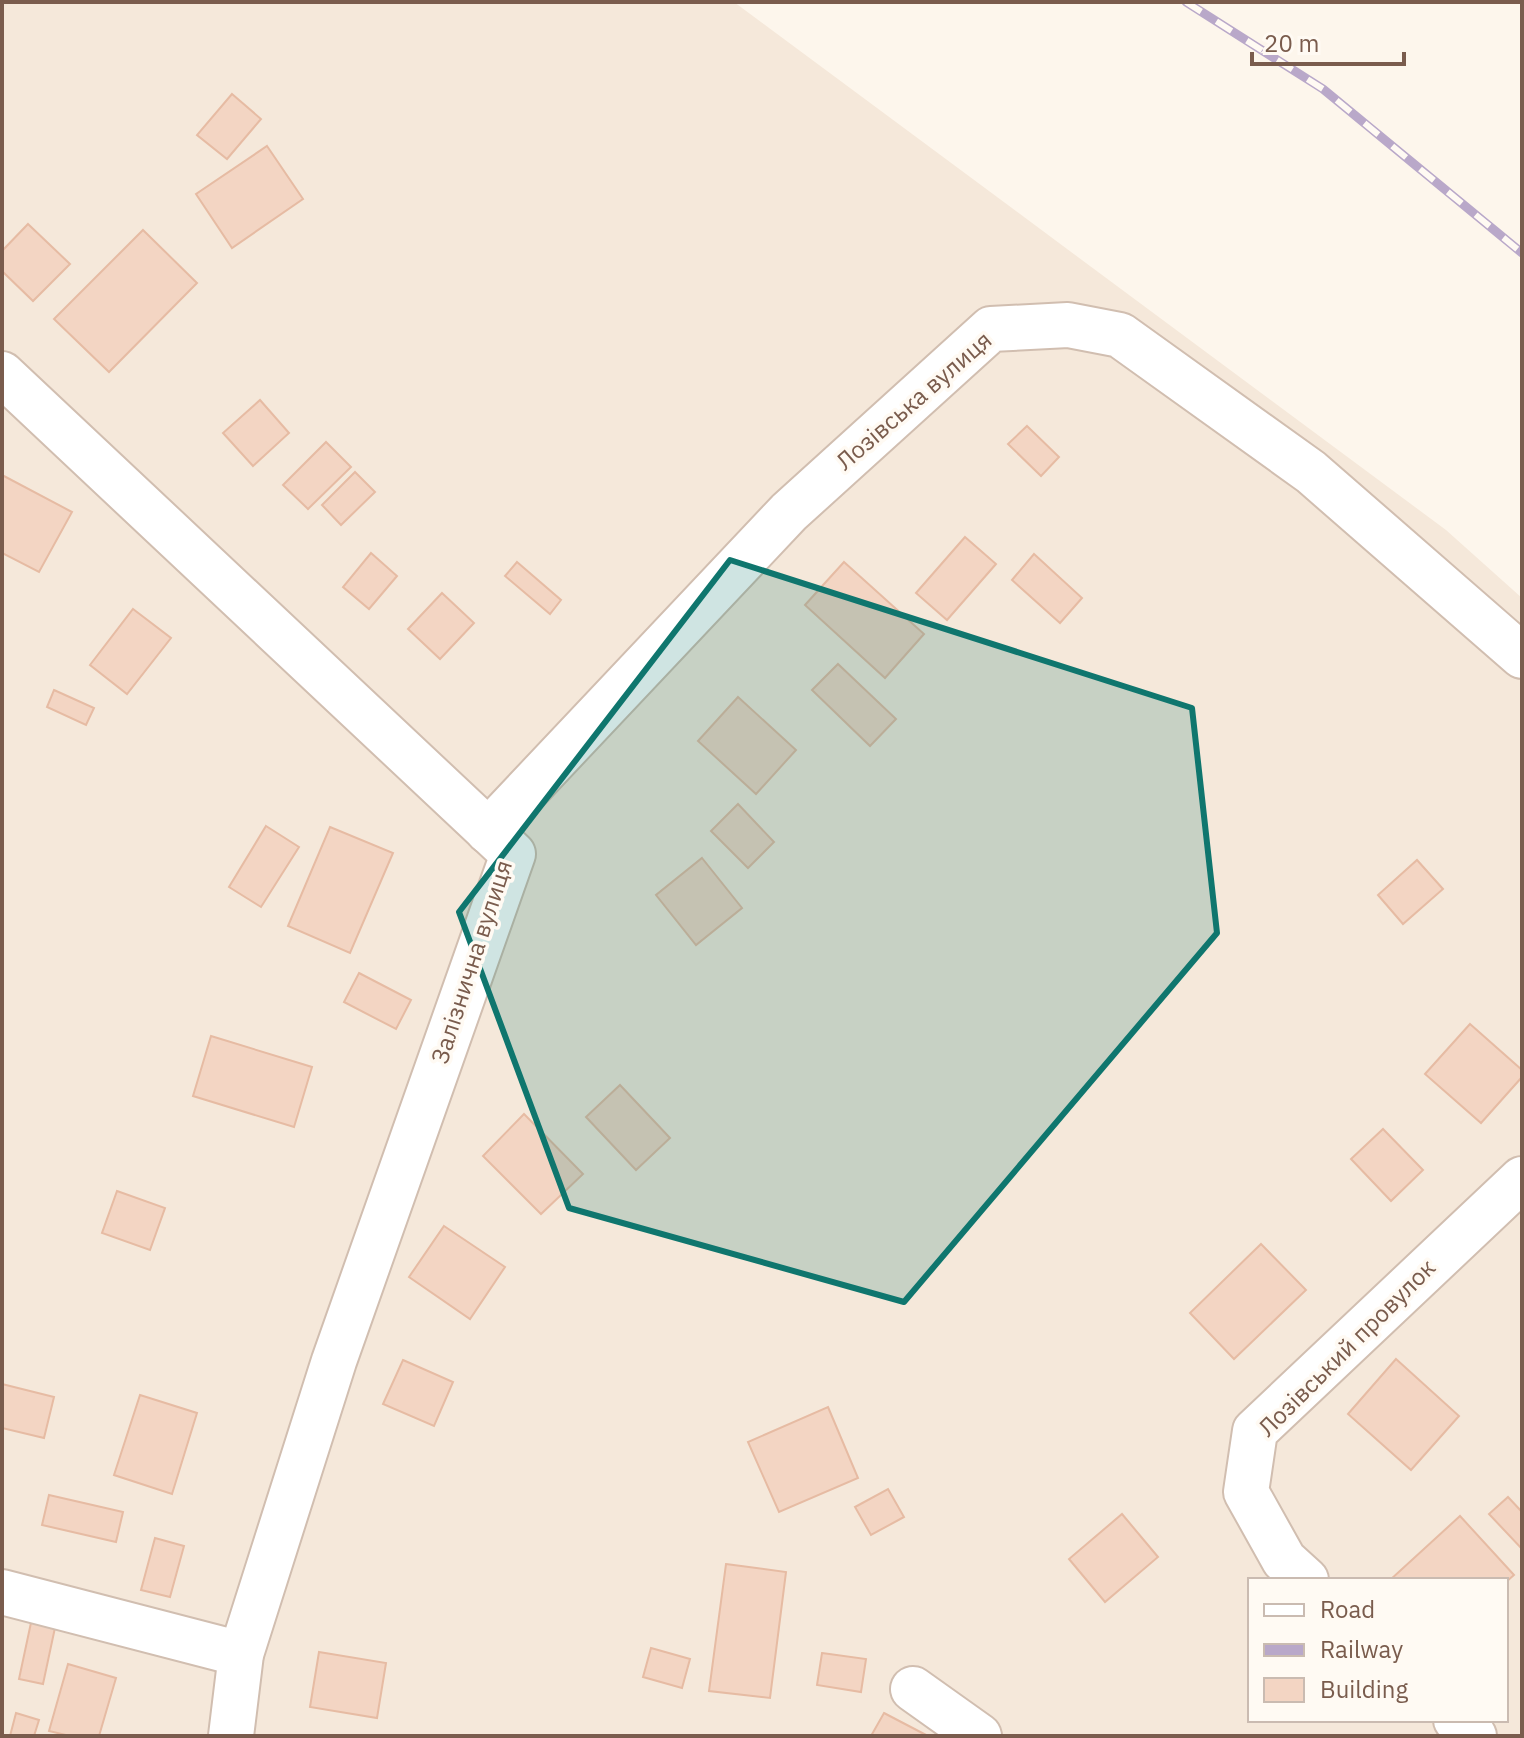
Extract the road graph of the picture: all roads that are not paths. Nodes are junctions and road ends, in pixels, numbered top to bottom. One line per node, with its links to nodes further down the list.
1 (2, 374): 3 (street, Залізнична вулиця)
2 (1522, 656): 3 (street, Лозівська вулиця)
3 (488, 831): 7 (street, Залізнична вулиця)
4 (1522, 1179): 5 (street, Лозівський провулок)
5 (1304, 1578)
6 (2, 1592): 7 (street)
7 (241, 1654): 10 (street, Залізнична вулиця)
8 (913, 1689): 11 (street)
9 (1458, 1722): 12 (street)
10 (231, 1736)
11 (979, 1736)
12 (1474, 1736)

